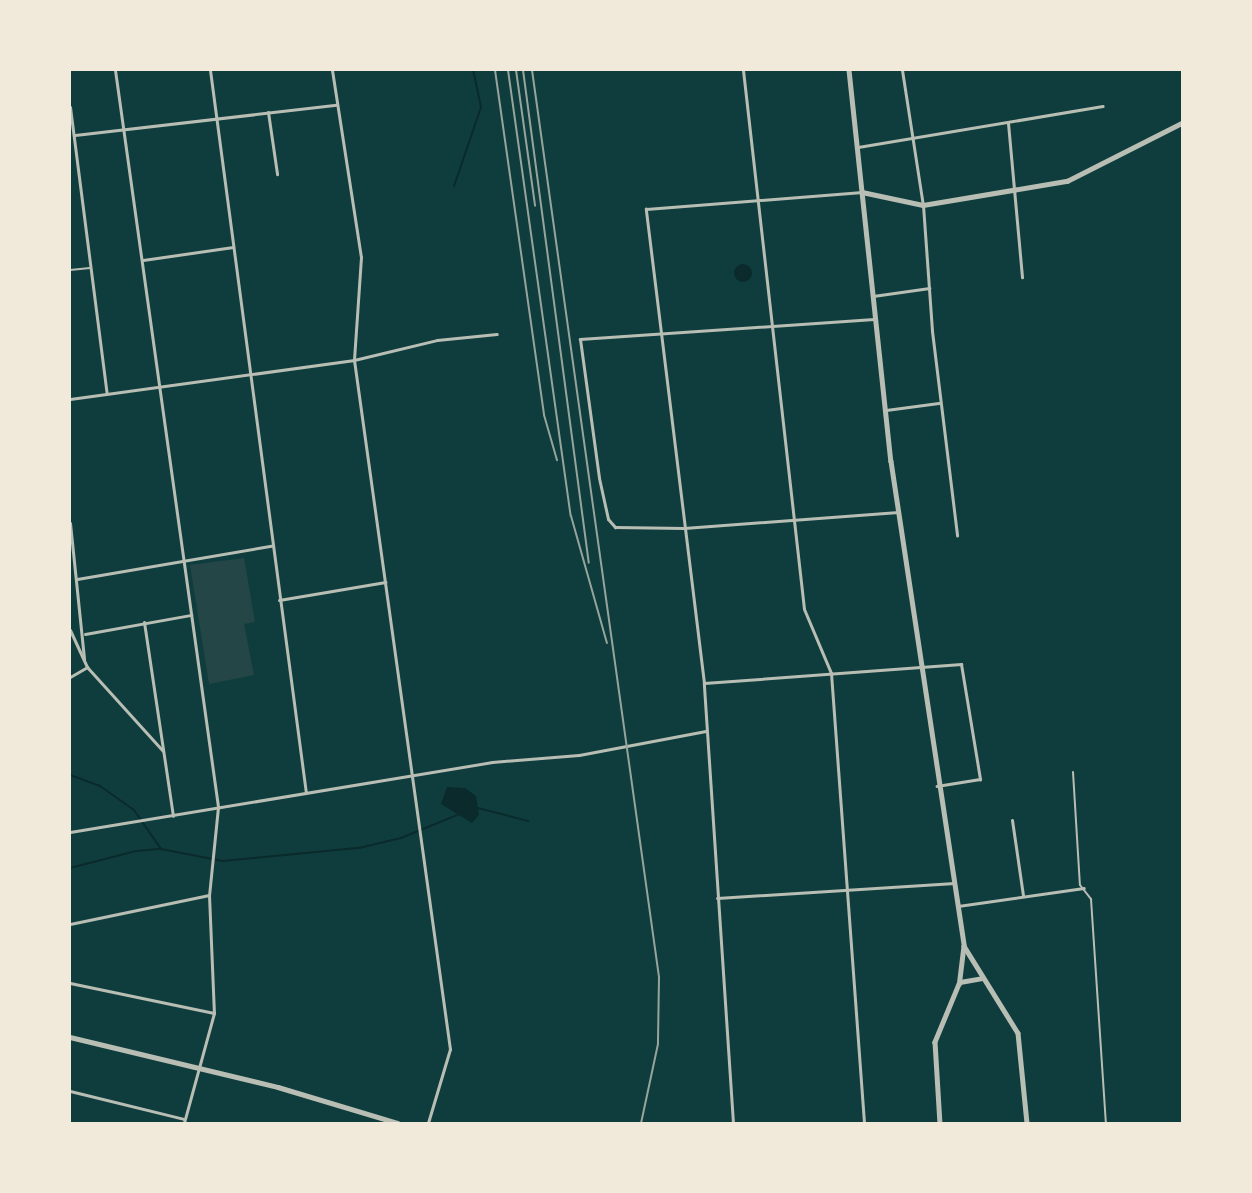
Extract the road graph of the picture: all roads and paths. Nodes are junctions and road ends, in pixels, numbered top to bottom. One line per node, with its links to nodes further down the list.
1 (114, 70): 14 (street)
2 (210, 70): 11 (street)
3 (332, 70): 7 (street)
4 (743, 70): 21 (street)
5 (849, 70): 17 (street)
6 (902, 70): 16 (street)
7 (336, 105): 10 (street); 34 (street)
8 (1103, 106): 12 (street)
9 (70, 107): 15 (street)
10 (268, 112): 11 (street); 18 (street)
11 (217, 118): 14 (street); 23 (street)
12 (1008, 123): 16 (street); 19 (street)
13 (1182, 123): 19 (street)
14 (123, 130): 15 (street); 24 (street)
15 (75, 135): 25 (street)
16 (912, 139): 17 (street); 22 (street)
17 (858, 147): 20 (street)
18 (277, 174)
19 (1014, 190): 22 (street); 27 (street)
20 (862, 192): 21 (street); 22 (street); 29 (street)
21 (758, 201): 31 (street); 33 (street)
22 (923, 205): 28 (street)
23 (233, 247): 24 (street); 35 (street)
24 (142, 260): 36 (street)
25 (90, 268): 26 (lane); 37 (street)
26 (70, 270)
27 (1022, 277)
28 (929, 288): 29 (street); 39 (street)
29 (873, 296): 30 (street)
30 (874, 319): 31 (street); 40 (street)
31 (770, 328): 33 (street); 42 (street)
32 (497, 334): 34 (street)
33 (661, 334): 44 (street); 44 (street)
34 (354, 360): 35 (street); 49 (street)
35 (248, 375): 36 (street); 46 (street)
36 (159, 388): 37 (street); 47 (street)
37 (107, 394): 38 (street)
38 (70, 399)
39 (940, 403): 40 (street); 45 (street)
40 (886, 410): 41 (street)
41 (898, 512): 42 (street); 57 (street)
42 (793, 519): 44 (street); 58 (street)
43 (70, 523): 48 (street)
44 (684, 528): 60 (street)
45 (957, 534)
46 (271, 546): 47 (street); 50 (street)
47 (184, 560): 48 (street); 51 (street)
48 (77, 580): 54 (street)
49 (385, 582): 50 (street); 64 (street)
50 (278, 600): 66 (street)
51 (191, 615): 52 (street); 67 (street)
52 (144, 622): 54 (street); 62 (street)
53 (70, 630): 55 (street)
54 (84, 634): 55 (street)
55 (84, 659): 56 (street)
56 (87, 667): 59 (street); 62 (street)
57 (919, 668): 58 (street); 65 (street); 65 (street)
58 (831, 673): 60 (street); 73 (street)
59 (70, 677)
60 (704, 683): 61 (street)
61 (706, 731): 64 (street); 76 (street)
62 (164, 751): 68 (street)
63 (1073, 772): 72 (lane)
64 (412, 774): 66 (street); 89 (street)
65 (937, 786): 71 (street)
66 (306, 792): 67 (street)
67 (218, 808): 68 (street); 74 (street)
68 (173, 816): 70 (street)
69 (1012, 820): 75 (street)
70 (70, 832)
71 (955, 883): 73 (street); 77 (street)
72 (1084, 888): 75 (street); 94 (lane)
73 (848, 890): 76 (street); 91 (street)
74 (209, 895): 78 (street); 83 (street)
75 (1023, 896): 77 (street)
76 (716, 898): 90 (street)
77 (958, 906): 79 (street)
78 (70, 924)
79 (964, 946): 80 (street); 81 (street)
80 (982, 978): 81 (street); 93 (street)
81 (960, 982): 92 (street)
82 (70, 983): 83 (street)
83 (214, 1013): 85 (street)
84 (70, 1038): 85 (street)
85 (200, 1068): 87 (street); 88 (street)
86 (70, 1091): 87 (street)
87 (184, 1121)
88 (398, 1123)
89 (428, 1123)
90 (733, 1123)
91 (864, 1123)
92 (940, 1123)
93 (1027, 1123)
94 (1106, 1123)

